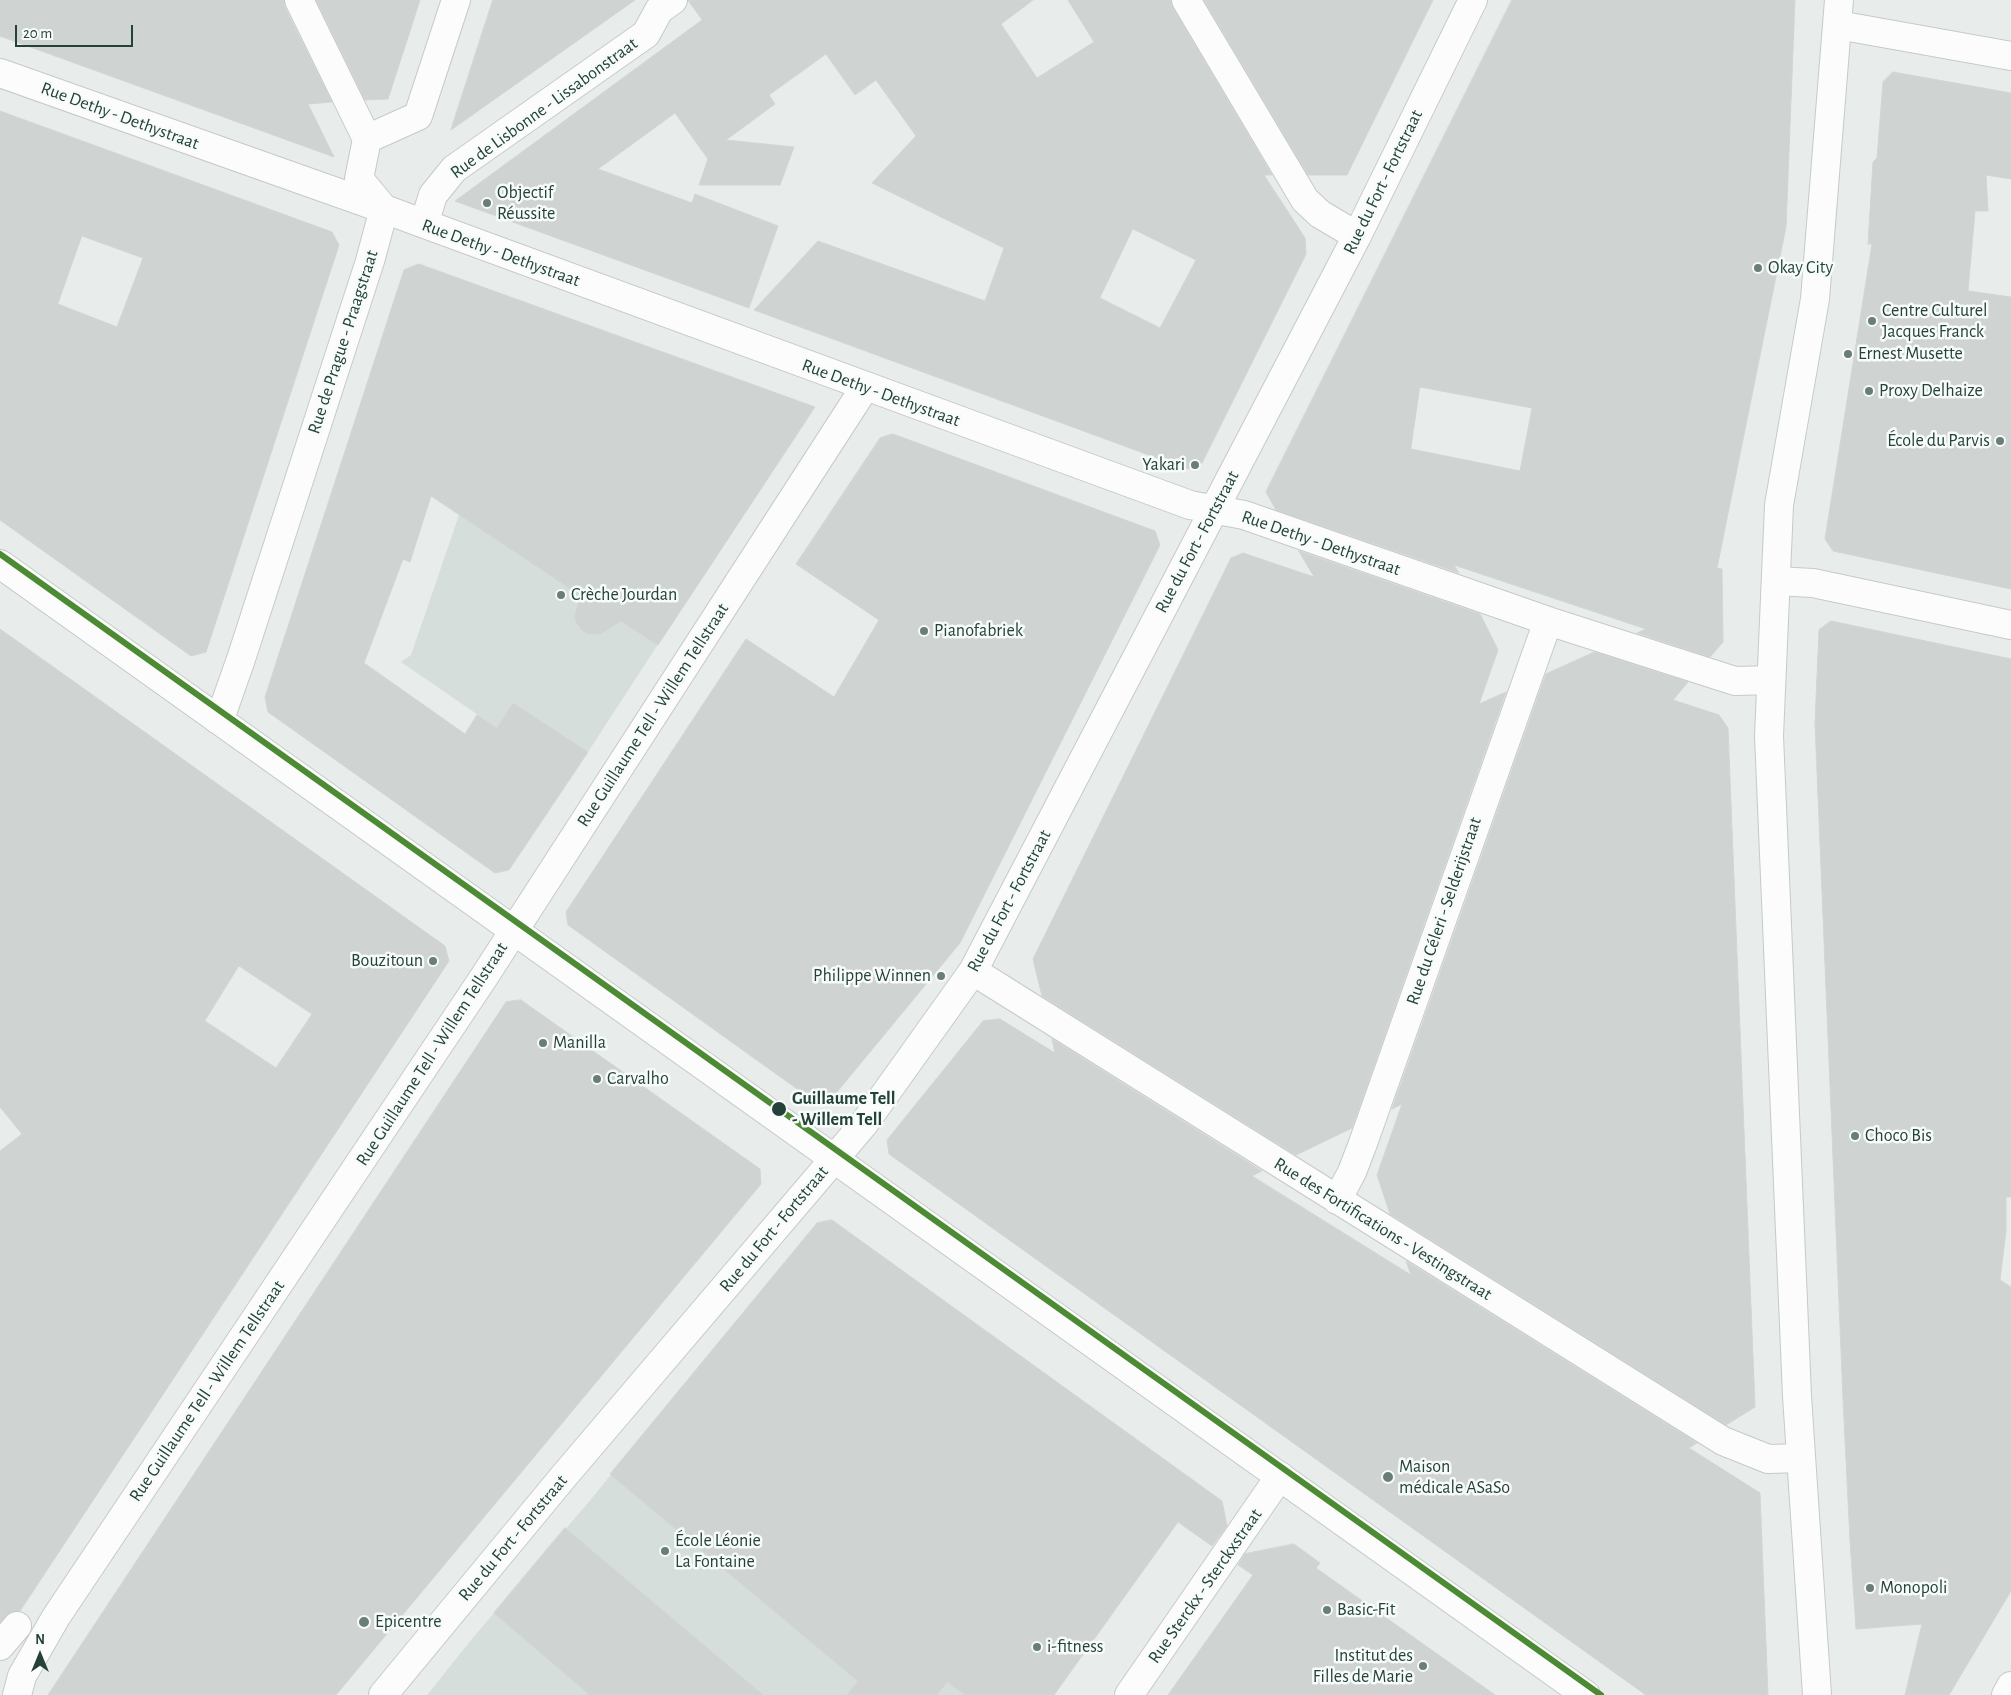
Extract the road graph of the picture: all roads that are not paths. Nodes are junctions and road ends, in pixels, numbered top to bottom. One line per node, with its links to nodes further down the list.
1 (298, 0): 9 (street)
2 (456, 0): 9 (street)
3 (673, 0): 11 (street, Rue de Lisbonne - Lissabonstraat)
4 (1186, 0): 12 (street)
5 (1473, 0): 12 (street, Rue du Fort - Fortstraat)
6 (1838, 13): 7 (street); 16 (street)
7 (2011, 56)
8 (0, 73): 10 (street, Rue Dethy - Dethystraat)
9 (367, 139): 10 (street)
10 (384, 210): 11 (street, Rue Dethy - Dethystraat); 20 (street, Rue de Prague - Praagstraat)
11 (424, 224): 13 (street, Rue Dethy - Dethystraat)
12 (1357, 236): 14 (street, Rue du Fort - Fortstraat)
13 (865, 387): 14 (street, Rue Dethy - Dethystraat); 21 (street, Rue Guillaume Tell - Willem Tellstraat)
14 (1214, 510): 17 (street, Rue Dethy - Dethystraat); 22 (street, Rue du Fort - Fortstraat)
15 (0, 564): 20 (street)
16 (1776, 581): 18 (street); 19 (street)
17 (1548, 621): 19 (street, Rue Dethy - Dethystraat); 24 (street, Rue du Céleri - Selderijstraat)
18 (2011, 625)
19 (1771, 680): 25 (street)
20 (217, 719): 21 (street)
21 (514, 930): 23 (street); 28 (street, Rue Guillaume Tell - Willem Tellstraat)
22 (974, 971): 23 (street, Rue du Fort - Fortstraat); 24 (street, Rue des Fortifications - Vestingstraat)
23 (834, 1159): 26 (street); 29 (street, Rue du Fort - Fortstraat)
24 (1337, 1200): 25 (street, Rue des Fortifications - Vestingstraat)
25 (1802, 1458): 32 (street)
26 (1280, 1476): 30 (street, Rue Sterckx - Sterckxstraat); 31 (street)
27 (2011, 1686): 33 (street)
28 (8, 1691)
29 (384, 1695)
30 (1130, 1695)
31 (1586, 1695)
32 (1817, 1695)
33 (2006, 1695)

